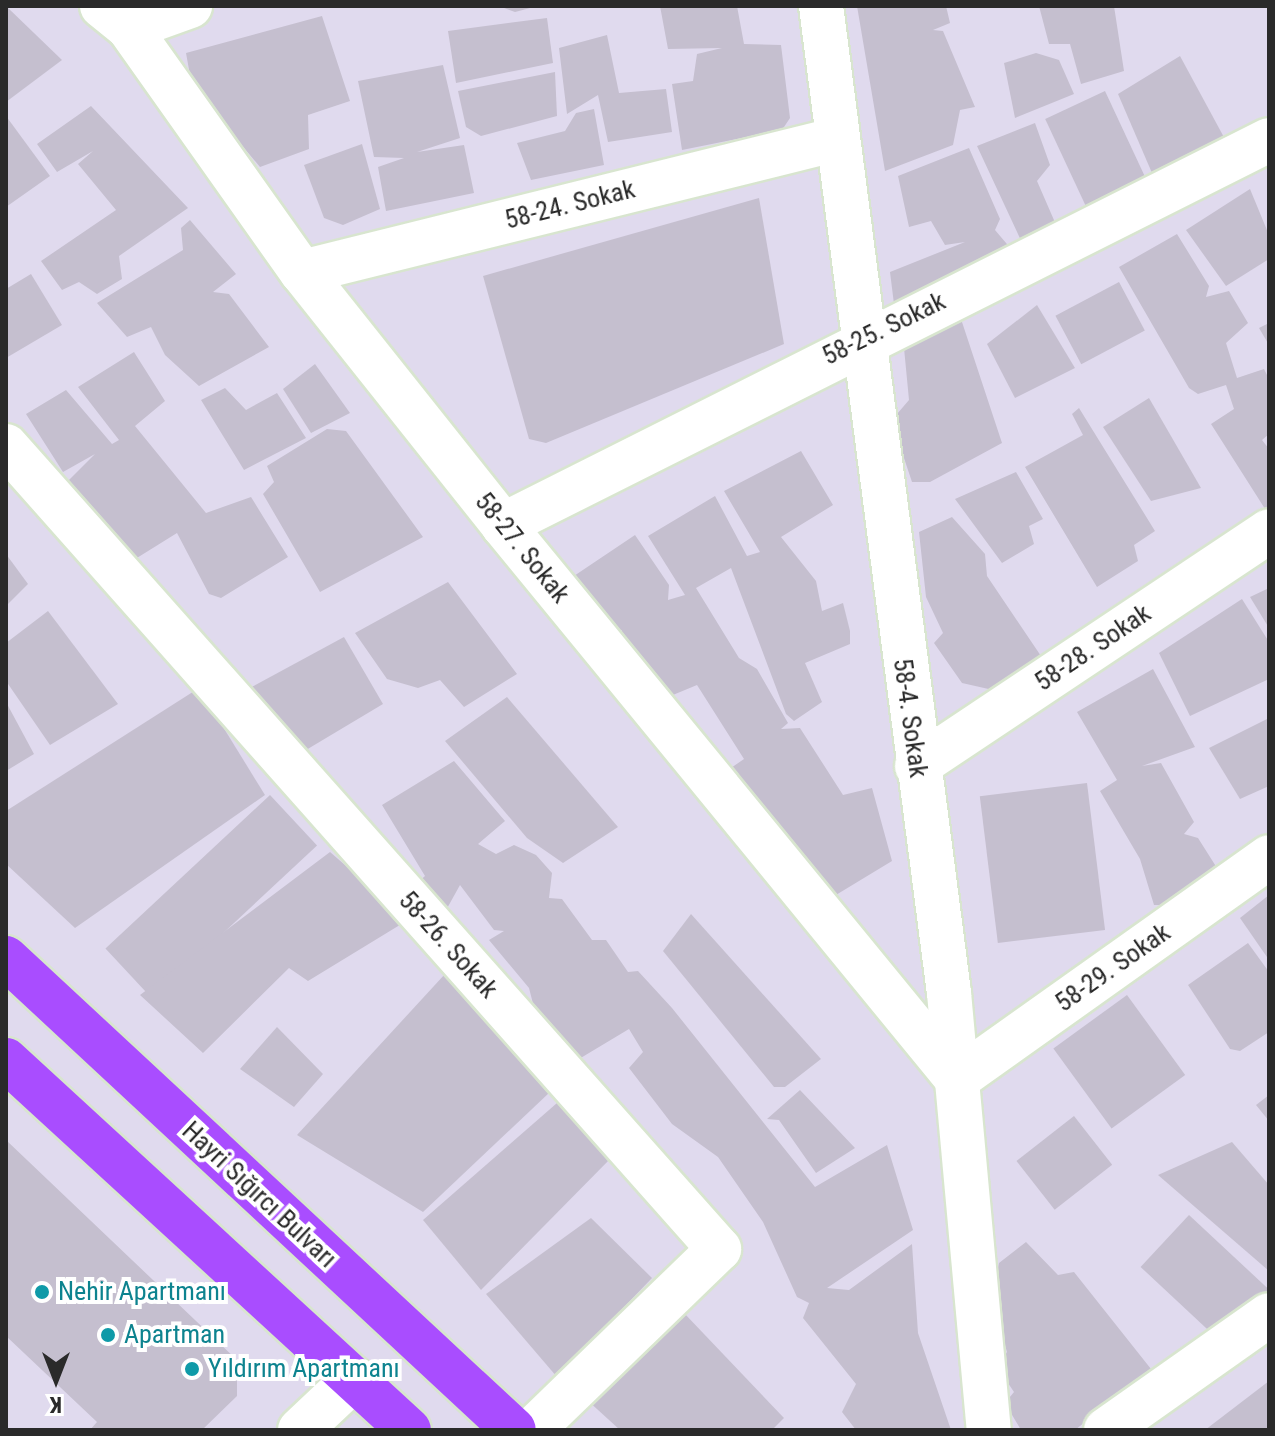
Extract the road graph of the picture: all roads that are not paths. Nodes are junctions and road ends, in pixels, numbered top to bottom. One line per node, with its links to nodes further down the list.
1 (190, 6): 3 (street)
2 (821, 6): 4 (street, 58-4. Sokak)
3 (115, 17): 6 (street, 58-27. Sokak)
4 (838, 139): 6 (street, 58-24. Sokak); 7 (street, 58-4. Sokak)
5 (1269, 140): 7 (street, 58-25. Sokak)
6 (302, 272): 9 (street, 58-27. Sokak)
7 (862, 340): 9 (street, 58-25. Sokak); 11 (street, 58-4. Sokak)
8 (6, 446): 21 (street, 58-26. Sokak)
9 (503, 525): 15 (street, 58-27. Sokak)
10 (1269, 531): 11 (street, 58-28. Sokak)
11 (917, 766): 15 (street, 58-4. Sokak)
12 (1269, 857): 15 (street, 58-29. Sokak)
13 (6, 958): 20 (main road, Hayri Sığırcı Bulvarı)
14 (6, 1060): 17 (main road)
15 (957, 1079): 22 (street, 58-4. Sokak)
16 (1269, 1315): 23 (street)
17 (354, 1379): 18 (street); 19 (main road)
18 (300, 1430)
19 (409, 1430)
20 (514, 1430)
21 (532, 1430)
22 (989, 1430)
23 (1106, 1430)

